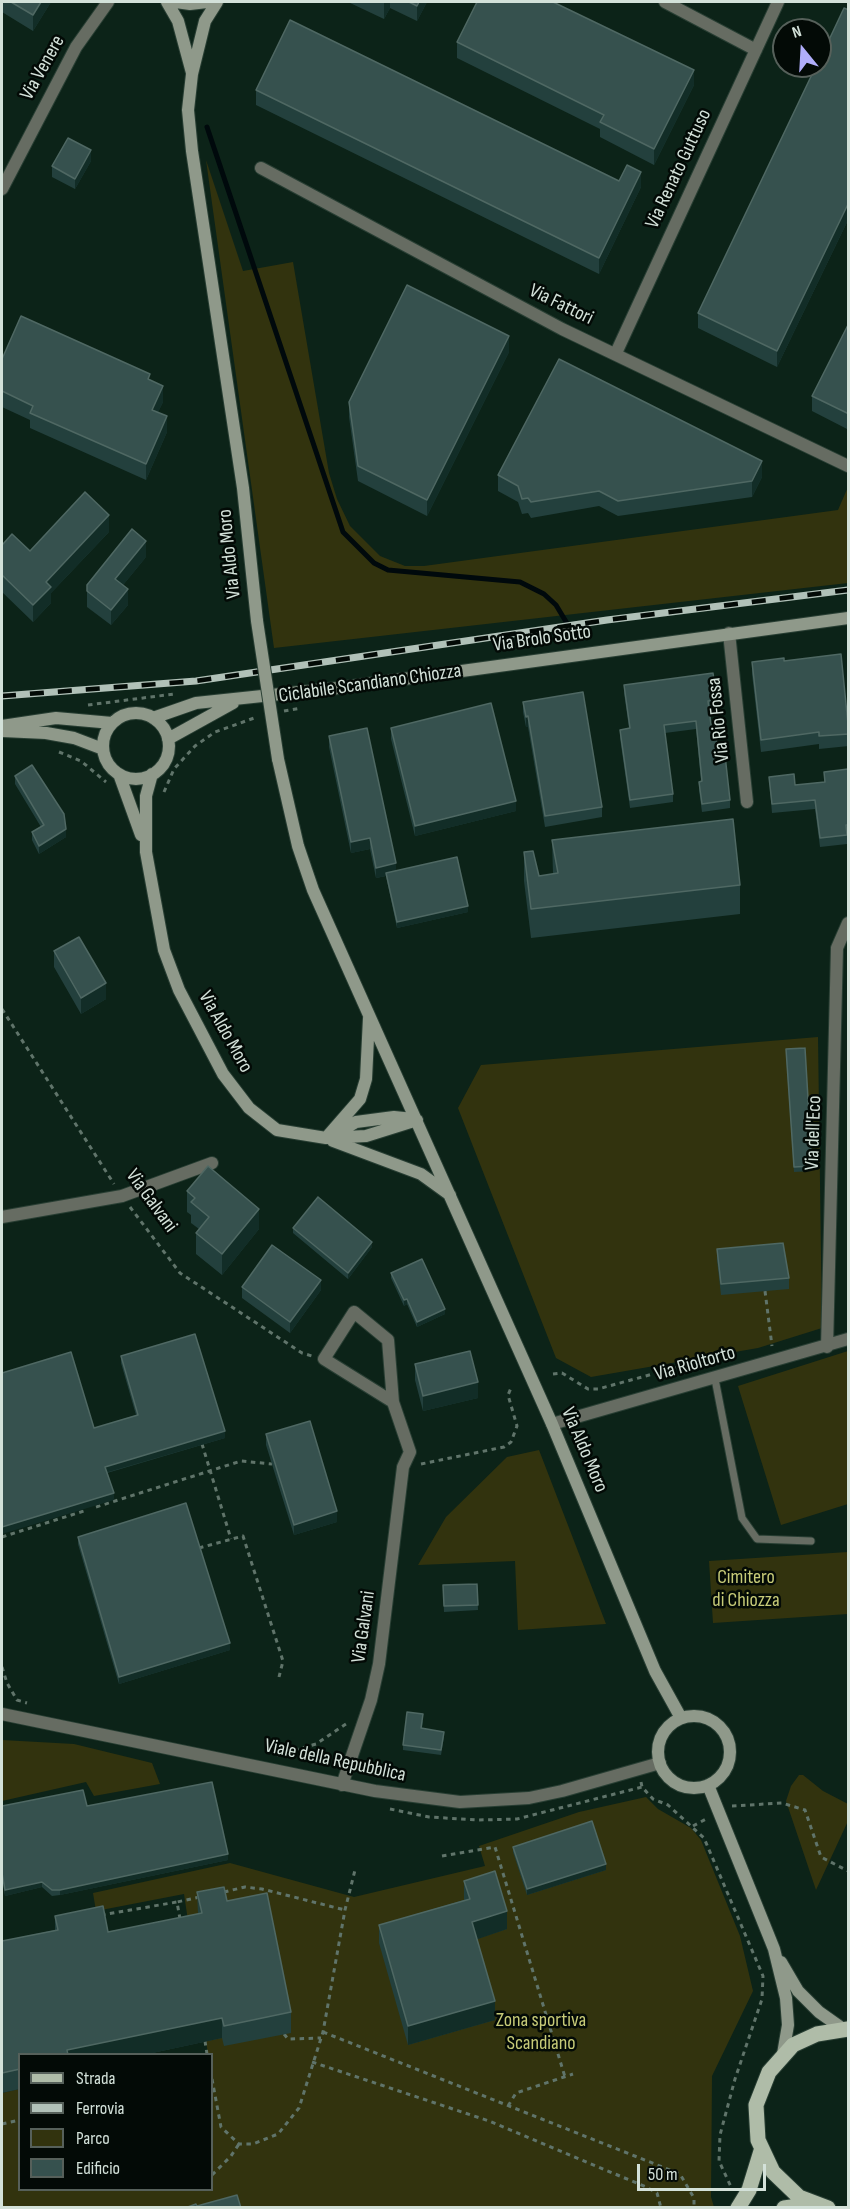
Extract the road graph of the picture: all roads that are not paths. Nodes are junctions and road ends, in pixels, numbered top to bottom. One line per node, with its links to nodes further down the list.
1 (108, 2): 11 (street, Via Venere)
2 (167, 2): 9 (main road, Via Aldo Moro)
3 (176, 2): 4 (main road)
4 (207, 2)
5 (217, 2): 9 (main road, Via Aldo Moro)
6 (665, 2): 8 (street)
7 (778, 2): 8 (street, Via Renato Guttuso)
8 (756, 50): 12 (street, Via Renato Guttuso)
9 (192, 74): 28 (main road, Via Aldo Moro, bridge)
10 (261, 168): 12 (street, Via Fattori)
11 (2, 189)
12 (616, 353): 13 (street, Via Fattori)
13 (849, 466)
14 (849, 618): 15 (main road, Via Brolo Sotto)
15 (729, 633): 16 (main road, Via Brolo Sotto); 25 (street, Via Rio Fossa)
16 (242, 699): 17 (main road, Via Brolo Sotto); 21 (main road, Via Brolo Sotto)
17 (153, 718): 18 (main road); 21 (main road)
18 (112, 723): 19 (main road); 22 (main road)
19 (2, 726)
20 (2, 731): 22 (main road)
21 (168, 739): 24 (main road)
22 (103, 749): 23 (main road)
23 (118, 774): 24 (main road); 26 (main road, Via Aldo Moro)
24 (152, 774): 26 (main road, Via Aldo Moro)
25 (747, 802)
26 (146, 852): 30 (main road, Via Aldo Moro)
27 (849, 923): 35 (street, Via dell'Eco)
28 (370, 1015): 29 (main road, Via Aldo Moro); 30 (main road, Via Aldo Moro)
29 (417, 1120): 30 (main road); 32 (main road, Via Aldo Moro)
30 (327, 1138): 32 (main road, Via Aldo Moro)
31 (212, 1163): 33 (street)
32 (451, 1196): 38 (main road, Via Aldo Moro)
33 (2, 1217)
34 (849, 1339): 35 (street, Via Rioltorto)
35 (827, 1347): 36 (street, Via Rioltorto)
36 (715, 1379): 38 (street, Via Rioltorto); 39 (lane)
37 (393, 1402): 37 (street, Via Galvani); 43 (street, Via Galvani)
38 (552, 1424): 41 (main road, Via Aldo Moro)
39 (811, 1541)
40 (2, 1714): 43 (street, Viale della Repubblica)
41 (681, 1718): 42 (main road); 44 (main road)
42 (660, 1762): 43 (street, Viale della Repubblica); 44 (main road)
43 (342, 1785)
44 (708, 1785): 45 (main road)
45 (774, 1949): 46 (main road); 47 (main road)
46 (846, 2029): 47 (main road)
47 (783, 2054): 48 (main road)
48 (761, 2151): 49 (main road); 50 (main road)
49 (821, 2206): 51 (main road)
50 (738, 2208)
51 (784, 2208)

